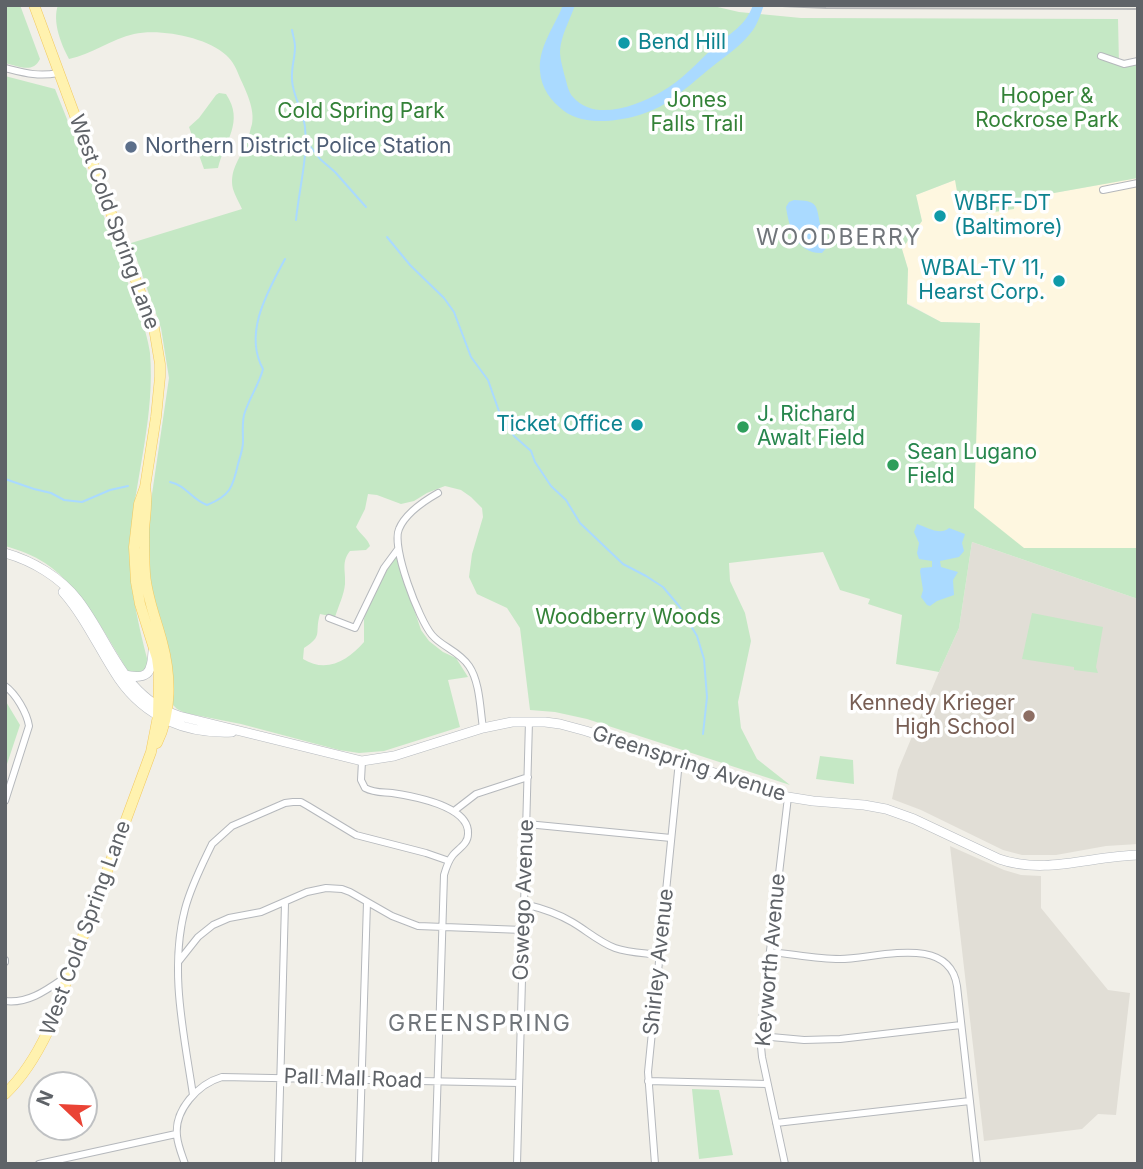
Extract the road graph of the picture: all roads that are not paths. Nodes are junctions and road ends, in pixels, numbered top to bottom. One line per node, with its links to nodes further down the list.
1 (34, 5): 5 (main road, West Cold Spring Lane)
2 (1101, 56): 3 (street)
3 (1138, 61)
4 (5, 68): 5 (street)
5 (58, 72): 8 (main road, West Cold Spring Lane)
6 (1138, 183): 7 (street)
7 (1103, 190)
8 (145, 487): 14 (main road, West Cold Spring Lane); 17 (main road, West Cold Spring Lane)
9 (438, 493): 10 (street)
10 (398, 549): 13 (street); 19 (street)
11 (5, 553): 12 (main road, Greenspring Avenue)
12 (43, 570): 15 (main road, Greenspring Avenue); 17 (main road, Greenspring Avenue)
13 (329, 618)
14 (153, 646): 15 (main road); 17 (main road, West Cold Spring Lane)
15 (124, 675): 17 (main road, Greenspring Avenue)
16 (5, 686): 24 (street)
17 (162, 714): 20 (main road, Greenspring Avenue); 38 (main road, West Cold Spring Lane)
18 (529, 721): 19 (main road, Greenspring Avenue); 21 (main road, Greenspring Avenue); 22 (street, Oswego Avenue)
19 (483, 728): 20 (main road, Greenspring Avenue)
20 (362, 761): 25 (street)
21 (679, 761): 23 (main road, Greenspring Avenue); 27 (street, Shirley Avenue)
22 (528, 778): 25 (street); 26 (street, Oswego Avenue)
23 (788, 797): 28 (main road, Greenspring Avenue); 35 (street, Keyworth Avenue)
24 (5, 801)
25 (454, 811): 29 (street)
26 (527, 824): 27 (street); 32 (street, Oswego Avenue)
27 (671, 838): 36 (street, Shirley Avenue)
28 (1138, 855)
29 (449, 861): 33 (street); 37 (street)
30 (367, 902): 31 (street); 33 (street); 43 (street)
31 (285, 903): 37 (street); 42 (street)
32 (524, 904): 34 (street, Oswego Avenue); 36 (street)
33 (442, 928): 34 (street); 45 (street)
34 (523, 930): 46 (street, Oswego Avenue)
35 (770, 952): 40 (street); 41 (street, Keyworth Avenue)
36 (659, 955): 44 (street, Shirley Avenue)
37 (178, 962): 49 (street)
38 (68, 975): 39 (street); 48 (main road, West Cold Spring Lane)
39 (5, 1001)
40 (961, 1025): 41 (street); 50 (street)
41 (760, 1036): 47 (street, Keyworth Avenue)
42 (280, 1077): 43 (street, Pall Mall Road); 49 (street, Pall Mall Road); 55 (street)
43 (362, 1079): 45 (street, Pall Mall Road); 56 (street)
44 (648, 1081): 47 (street); 59 (street, Shirley Avenue)
45 (438, 1082): 46 (street, Pall Mall Road); 57 (street)
46 (519, 1083): 58 (street, Oswego Avenue)
47 (767, 1084): 51 (street, Keyworth Avenue)
48 (5, 1094)
49 (193, 1095): 52 (street)
50 (970, 1101): 51 (street); 61 (street)
51 (776, 1123): 60 (street, Keyworth Avenue)
52 (176, 1134): 53 (street); 54 (street)
53 (39, 1164)
54 (185, 1164)
55 (278, 1164)
56 (359, 1164)
57 (435, 1164)
58 (517, 1164)
59 (655, 1164)
60 (785, 1164)
61 (977, 1164)

